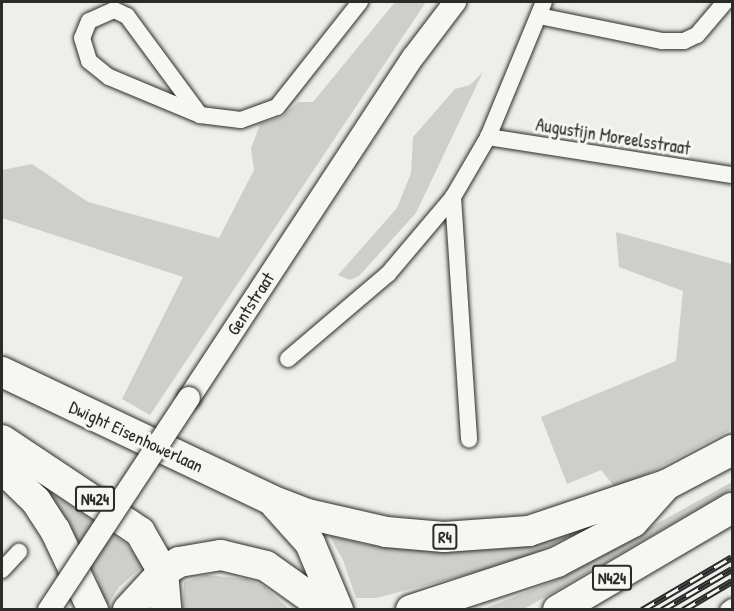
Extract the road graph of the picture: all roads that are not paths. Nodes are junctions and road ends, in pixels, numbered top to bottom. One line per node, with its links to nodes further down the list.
1 (360, 2): 5 (street)
2 (455, 2): 22 (street, Gentstraat, bridge)
3 (725, 2): 4 (street)
4 (541, 9): 6 (street)
5 (200, 116): 5 (street)
6 (488, 137): 7 (street, Augustijn Moreelsstraat); 8 (street)
7 (732, 176)
8 (453, 197): 9 (street); 11 (street)
9 (288, 358)
10 (2, 372): 16 (highway, Dwight Eisenhowerlaan / R4)
11 (469, 439)
12 (2, 440): 20 (highway, N424)
13 (732, 450): 15 (highway)
14 (2, 468): 23 (highway)
15 (666, 485): 16 (highway, Dwight Eisenhowerlaan / R4); 28 (highway)
16 (271, 500): 27 (highway, Dwight Eisenhowerlaan / R4)
17 (732, 508): 29 (highway, N424)
18 (19, 552): 19 (street)
19 (2, 570)
20 (163, 572): 24 (highway); 25 (highway, N424); 26 (highway)
21 (732, 607): 30 (street)
22 (49, 609)
23 (93, 609)
24 (128, 609)
25 (166, 609)
26 (328, 609)
27 (338, 609)
28 (411, 609)
29 (558, 609)
30 (728, 609)

